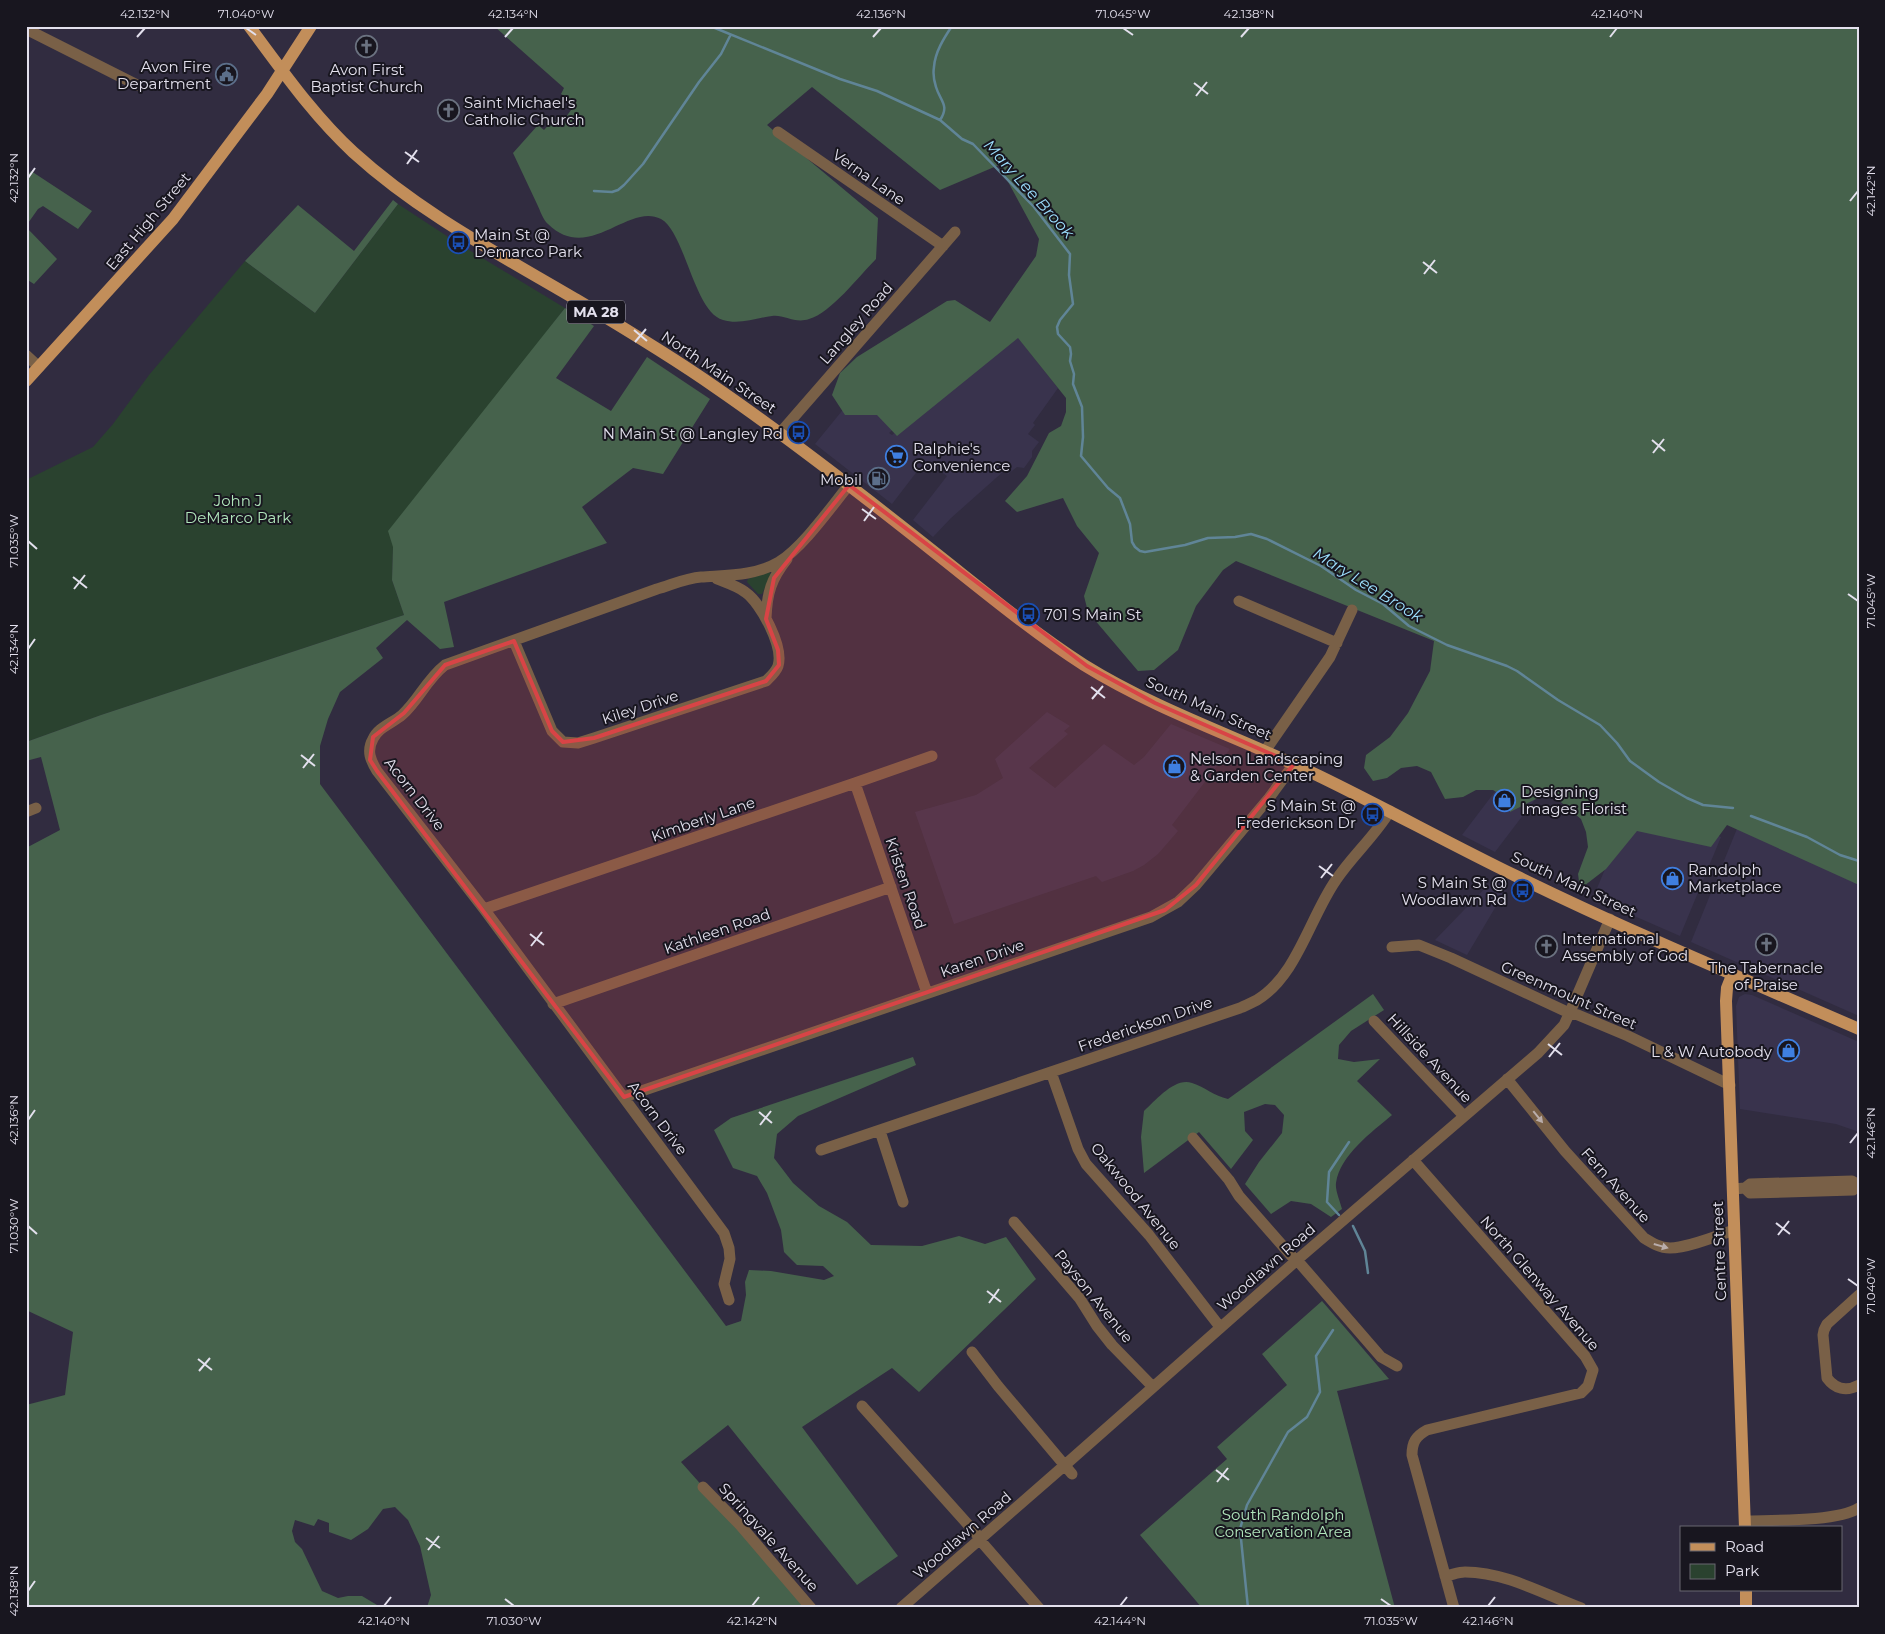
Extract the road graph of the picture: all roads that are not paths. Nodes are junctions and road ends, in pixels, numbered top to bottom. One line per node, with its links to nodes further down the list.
1 (249, 26): 4 (main road, MA 28)
2 (311, 26): 4 (main road, East High Street)
3 (26, 29): 5 (street)
4 (281, 71): 10 (main road, East High Street); 12 (main road, North Main Street / MA 28)
5 (137, 85)
6 (778, 132): 8 (street, Verna Lane)
7 (955, 232): 8 (street, Langley Road)
8 (943, 246): 12 (street, Langley Road)
9 (26, 355): 10 (street)
10 (39, 367): 11 (main road, East High Street)
11 (26, 381)
12 (780, 433): 13 (main road, South Main Street / MA 28)
13 (849, 485): 14 (street, Acorn Drive); 21 (main road, South Main Street / MA 28)
14 (792, 552): 15 (street, Acorn Drive); 18 (street, Kiley Drive)
15 (712, 578): 18 (street, Kiley Drive); 19 (street, Acorn Drive)
16 (1238, 601): 20 (street)
17 (1352, 610): 20 (street)
18 (766, 619): 19 (street, Kiley Drive)
19 (514, 641): 27 (street, Acorn Drive)
20 (1337, 643): 21 (street)
21 (1265, 751): 23 (main road, South Main Street / MA 28)
22 (932, 756): 24 (street, Kimberly Lane)
23 (1294, 764): 25 (main road, South Main Street / MA 28); 31 (street, Karen Drive)
24 (855, 783): 26 (street, Kristen Road); 27 (street, Kimberly Lane)
25 (1390, 811): 28 (main road, South Main Street / MA 28); 36 (street, Frederickson Drive)
26 (891, 887): 31 (street, Kristen Road); 32 (street, Kathleen Road)
27 (484, 908): 32 (street, Acorn Drive)
28 (1610, 919): 30 (main road, South Main Street / MA 28); 33 (street, Woodlawn Road)
29 (1392, 947): 33 (street, Greenmount Street)
30 (1733, 974): 35 (main road, South Main Street / MA 28); 38 (main road, Centre Street)
31 (927, 993): 39 (street, Karen Drive)
32 (553, 1004): 39 (street, Acorn Drive)
33 (1570, 1012): 37 (street, Woodlawn Road); 38 (street, Greenmount Street)
34 (1374, 1021): 40 (street, Hillside Avenue)
35 (1859, 1029)
36 (1051, 1072): 41 (street, Frederickson Drive); 53 (street, Oakwood Avenue)
37 (1508, 1079): 40 (street, Woodlawn Road); 49 (street, Fern Avenue, one-way to 49)
38 (1730, 1085): 46 (main road, Centre Street)
39 (624, 1097): 52 (street, Acorn Drive)
40 (1464, 1116): 44 (street, Woodlawn Road)
41 (880, 1131): 43 (street, Frederickson Drive); 47 (street)
42 (1193, 1138): 50 (street)
43 (822, 1150)
44 (1413, 1160): 50 (street, Woodlawn Road); 64 (street, North Glenway Avenue)
45 (1859, 1185): 46 (street)
46 (1739, 1189): 49 (main road, Centre Street)
47 (903, 1202)
48 (1014, 1222): 57 (street, Payson Avenue)
49 (1734, 1230): 62 (main road, Centre Street)
50 (1296, 1261): 53 (street, Woodlawn Road); 55 (street)
51 (1859, 1295): 56 (street)
52 (729, 1300)
53 (1220, 1327): 57 (street, Woodlawn Road)
54 (972, 1352): 59 (street)
55 (1397, 1366)
56 (1859, 1385)
57 (1153, 1387): 59 (street, Woodlawn Road)
58 (862, 1406): 63 (street)
59 (1069, 1469): 63 (street, Woodlawn Road)
60 (703, 1487): 66 (street, Springvale Avenue)
61 (1859, 1508): 62 (street)
62 (1745, 1524)
63 (979, 1538): 67 (street, Woodlawn Road); 68 (street)
64 (1446, 1576): 69 (street, North Glenway Avenue); 70 (street)
65 (1746, 1592): 71 (main road)
66 (812, 1608)
67 (900, 1608)
68 (1039, 1608)
69 (1454, 1608)
70 (1581, 1608)
71 (1746, 1608)

